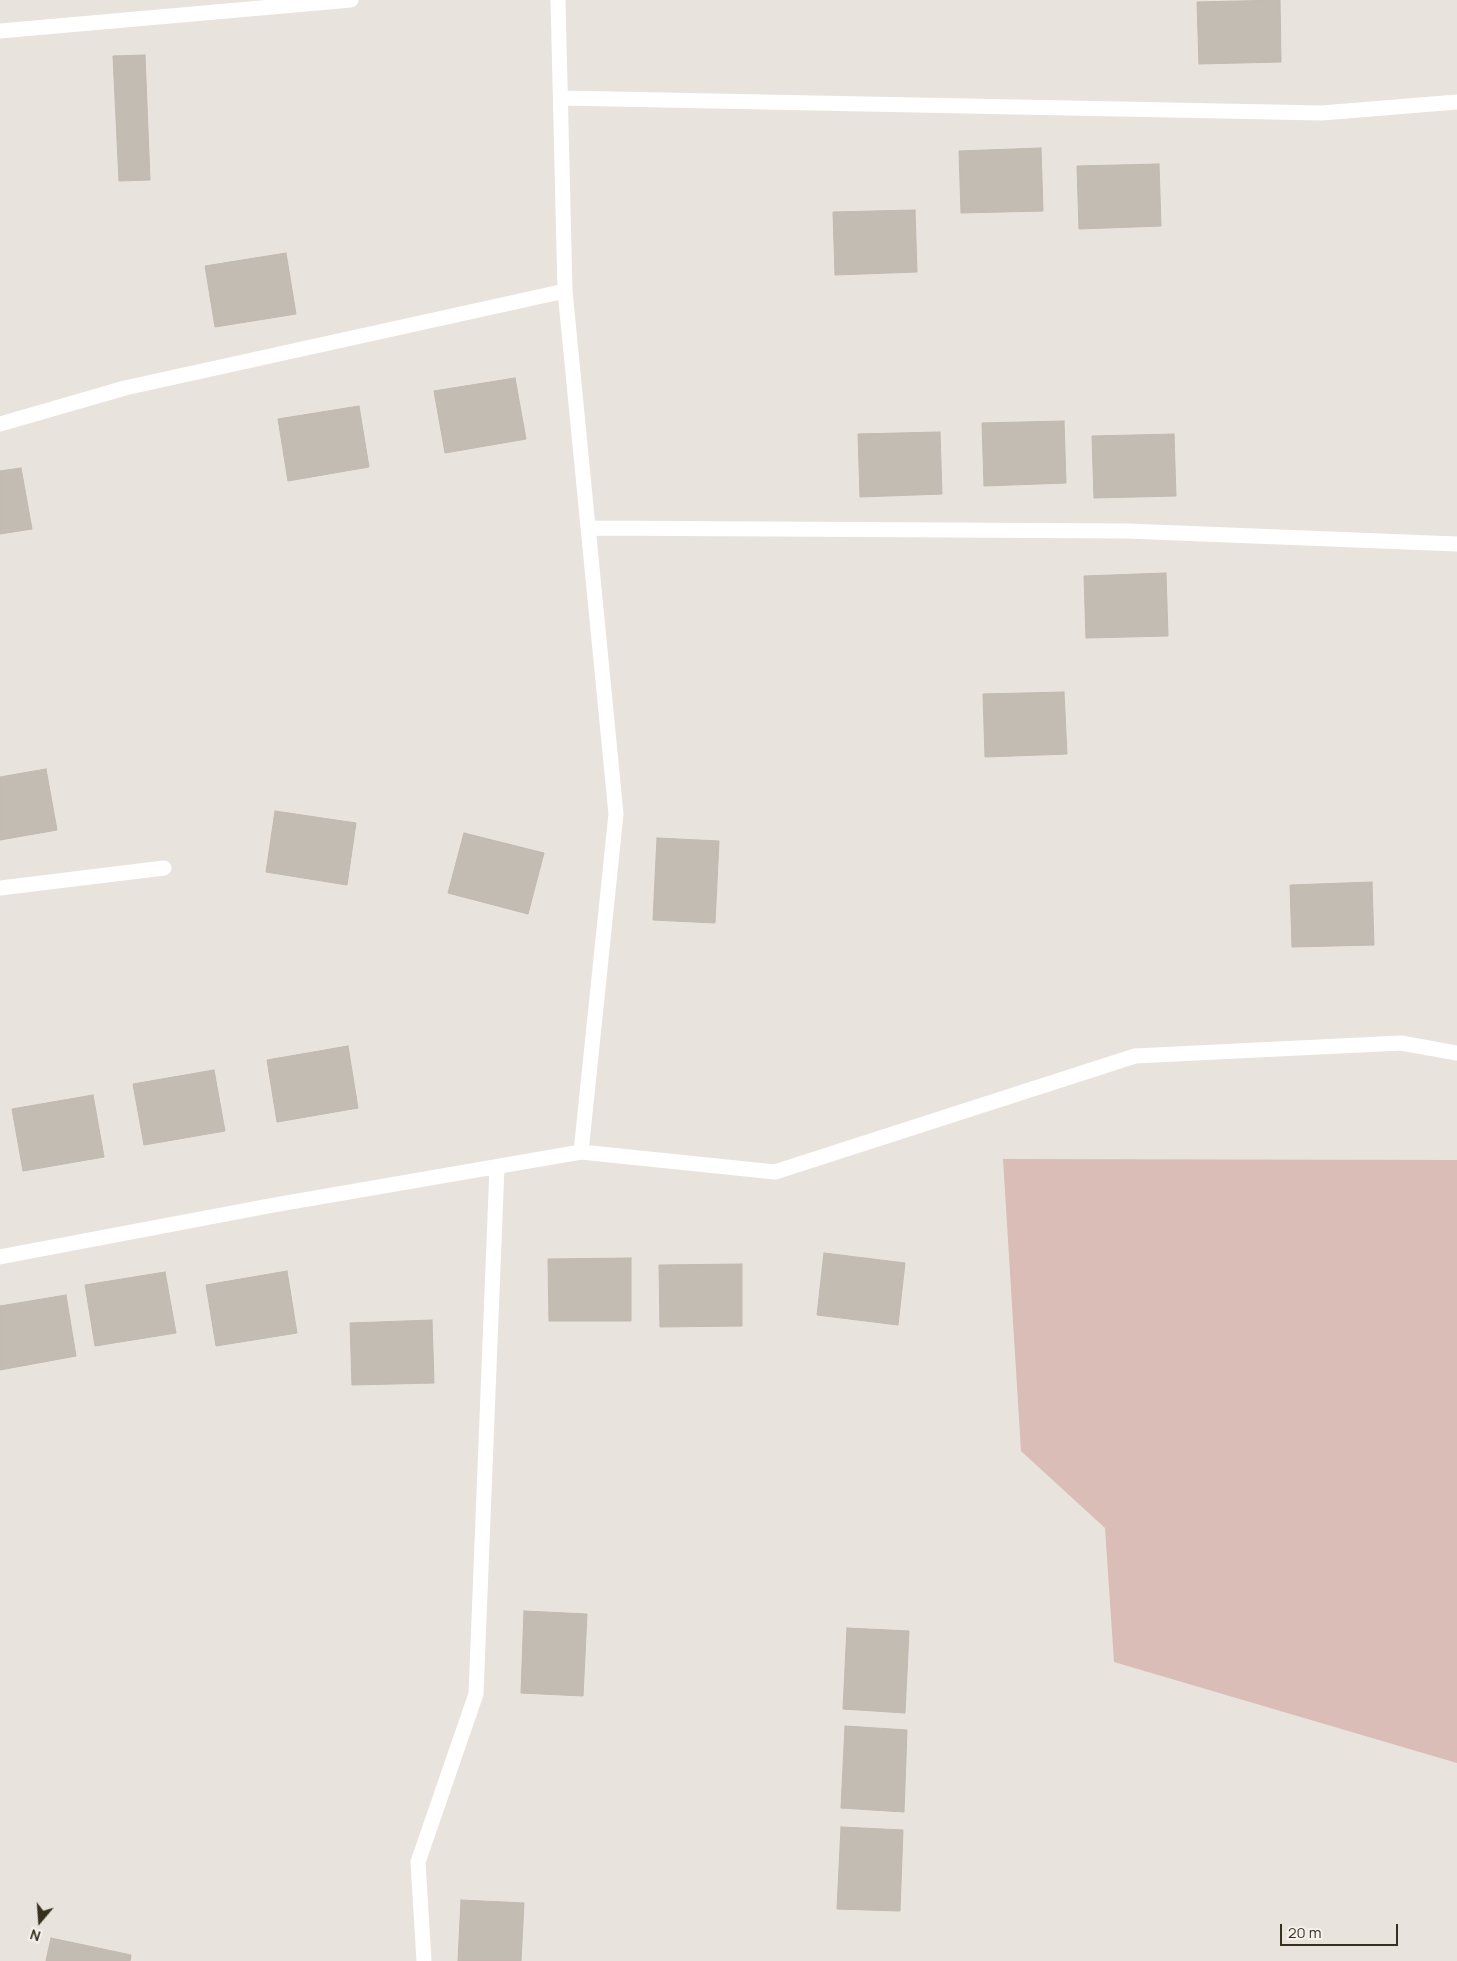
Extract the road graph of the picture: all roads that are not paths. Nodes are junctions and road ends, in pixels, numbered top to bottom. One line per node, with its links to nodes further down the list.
1 (351, 0): 3 (street)
2 (558, 0): 4 (street)
3 (0, 31)
4 (560, 98): 5 (street); 6 (street)
5 (1457, 102)
6 (565, 291): 7 (street); 8 (street)
7 (0, 424)
8 (588, 528): 9 (street); 13 (street)
9 (1457, 544)
10 (164, 868): 11 (street)
11 (0, 888)
12 (1457, 1053): 13 (street)
13 (581, 1152): 14 (street)
14 (497, 1166): 15 (street); 16 (street)
15 (0, 1257)
16 (424, 1961)

